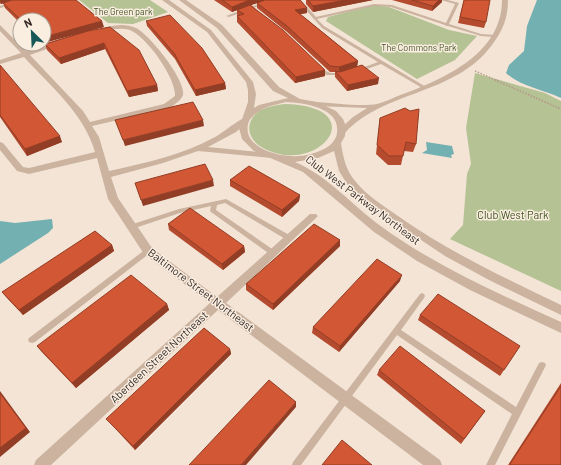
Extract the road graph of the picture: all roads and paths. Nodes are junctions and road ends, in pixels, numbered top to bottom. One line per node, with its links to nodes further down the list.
1 (24, 0): 9 (lane)
2 (165, 0): 31 (street)
3 (182, 0): 27 (street)
4 (273, 0): 10 (lane)
5 (443, 0): 14 (lane)
6 (506, 0): 17 (street)
7 (300, 1): 8 (lane); 13 (lane)
8 (307, 1)
9 (0, 7)
10 (252, 8): 11 (lane); 12 (lane)
11 (256, 11)
12 (228, 16)
13 (315, 18): 14 (lane); 21 (lane)
14 (447, 25): 17 (lane)
15 (0, 27): 19 (street, Baltimore Street Northeast)
16 (88, 34): 32 (street)
17 (495, 36): 26 (street)
18 (66, 41): 19 (street)
19 (26, 54): 20 (street); 32 (street, Baltimore Street Northeast)
20 (0, 62)
21 (381, 62): 24 (lane); 26 (lane)
22 (316, 64): 25 (lane)
23 (472, 70): 30 (path)
24 (354, 71)
25 (347, 73)
26 (424, 88): 29 (street)
27 (298, 100): 28 (street); 31 (street)
28 (316, 104): 29 (street); 33 (street)
29 (376, 106): 33 (street)
30 (561, 109)
31 (247, 117): 36 (street); 38 (street)
32 (88, 125): 37 (street, Baltimore Street Northeast)
33 (342, 131): 34 (street)
34 (337, 143): 38 (street); 48 (street, Club West Parkway Northeast)
35 (0, 145): 37 (street)
36 (199, 149): 38 (street); 39 (street)
37 (100, 154): 39 (street, Baltimore Street Northeast)
38 (274, 157): 49 (street, Club West Parkway Northeast)
39 (105, 175): 42 (street, Baltimore Street Northeast)
40 (214, 203): 42 (lane); 43 (lane); 45 (lane)
41 (313, 216): 43 (street, Aberdeen Street Northeast)
42 (132, 227): 44 (street, Baltimore Street Northeast)
43 (289, 238): 45 (street, Aberdeen Street Northeast)
44 (148, 251): 47 (street, Baltimore Street Northeast); 51 (lane)
45 (273, 253): 47 (street, Aberdeen Street Northeast)
46 (422, 296): 50 (lane)
47 (218, 303): 53 (street, Baltimore Street Northeast); 55 (street, Aberdeen Street Northeast)
48 (561, 310)
49 (561, 328)
50 (397, 331): 53 (lane); 54 (lane)
51 (32, 340)
52 (542, 365): 54 (lane)
53 (346, 400): 56 (lane); 57 (street, Baltimore Street Northeast)
54 (517, 412): 58 (lane)
55 (41, 465)
56 (296, 465)
57 (435, 465)
58 (490, 465)

